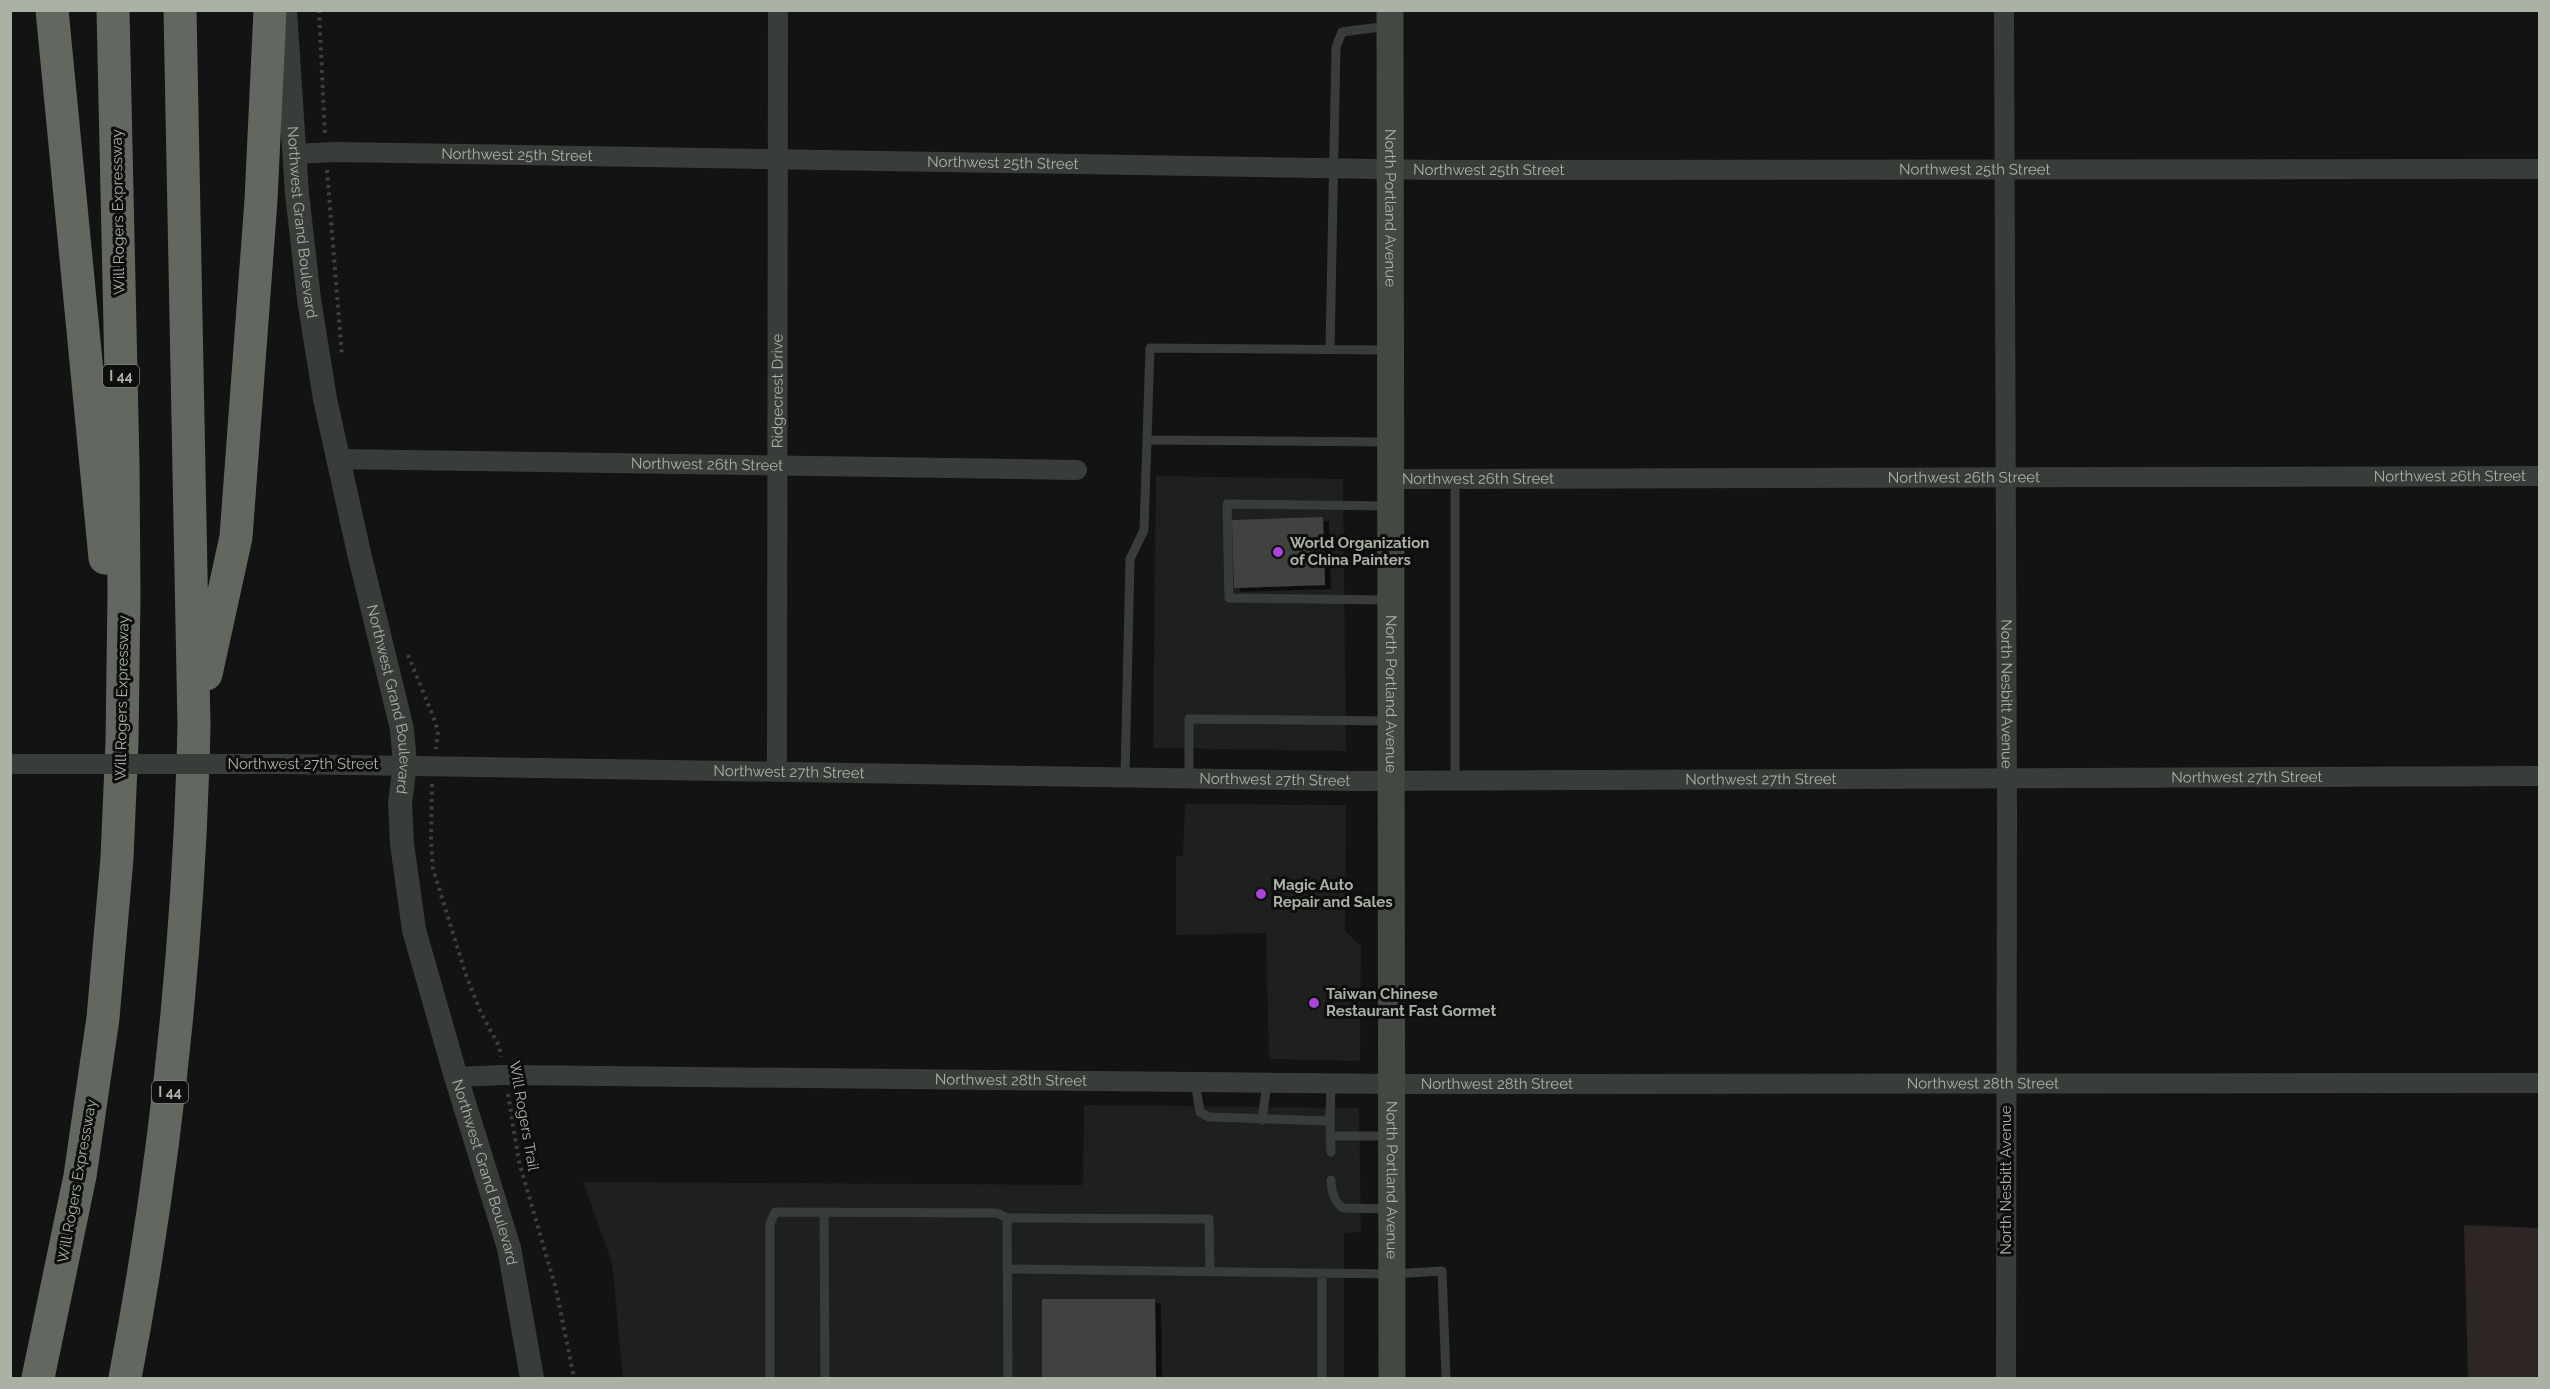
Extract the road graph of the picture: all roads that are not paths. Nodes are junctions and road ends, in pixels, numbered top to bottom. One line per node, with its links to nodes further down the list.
1 (52, 10): 30 (highway)
2 (113, 10): 30 (highway, Will Rogers Expressway / I 44)
3 (180, 10): 29 (highway, I 44)
4 (270, 10): 29 (highway)
5 (285, 10): 9 (street, Northwest Grand Boulevard)
6 (778, 10): 10 (street, Ridgecrest Drive)
7 (2004, 10): 13 (street, North Nesbitt Avenue)
8 (1390, 18): 11 (lane); 12 (main road, North Portland Avenue)
9 (293, 154): 10 (street, Northwest 25th Street); 19 (street, Northwest Grand Boulevard)
10 (778, 159): 11 (street, Northwest 25th Street); 20 (street, Ridgecrest Drive)
11 (1335, 167): 12 (street, Northwest 25th Street); 15 (lane)
12 (1391, 169): 13 (street, Northwest 25th Street); 16 (main road, North Portland Avenue)
13 (2005, 169): 14 (street, Northwest 25th Street); 23 (street, North Nesbitt Avenue)
14 (2540, 169)
15 (1330, 349): 16 (lane); 17 (lane)
16 (1390, 350): 18 (main road, North Portland Avenue)
17 (1147, 440): 18 (lane); 35 (lane)
18 (1390, 442): 24 (main road, North Portland Avenue)
19 (337, 459): 20 (street, Northwest 26th Street); 32 (street, Northwest Grand Boulevard)
20 (778, 465): 21 (street, Northwest 26th Street); 33 (street, Ridgecrest Drive)
21 (1077, 470)
22 (2540, 476): 23 (street, Northwest 26th Street)
23 (2006, 478): 25 (street, Northwest 26th Street); 37 (street, North Nesbitt Avenue)
24 (1390, 479): 25 (street, Northwest 26th Street); 26 (main road, North Portland Avenue)
25 (1455, 479): 38 (lane)
26 (1390, 506): 27 (main road, North Portland Avenue); 27 (lane)
27 (1390, 600): 28 (main road, North Portland Avenue)
28 (1391, 721): 36 (lane); 39 (main road, North Portland Avenue)
29 (194, 726): 61 (highway, I 44)
30 (122, 742): 60 (highway, Will Rogers Expressway / I 44)
31 (10, 764): 32 (street, Northwest 27th Street, bridge)
32 (405, 764): 33 (street, Northwest 27th Street); 40 (street, Northwest Grand Boulevard)
33 (777, 771): 35 (street, Northwest 27th Street)
34 (2540, 776): 37 (street, Northwest 27th Street)
35 (1125, 777): 36 (street, Northwest 27th Street)
36 (1189, 778): 39 (street, Northwest 27th Street)
37 (2007, 778): 38 (street, Northwest 27th Street); 44 (street, North Nesbitt Avenue)
38 (1455, 779): 39 (street, Northwest 27th Street)
39 (1391, 780): 46 (main road, North Portland Avenue)
40 (456, 1077): 41 (street, Northwest 28th Street); 62 (street, Northwest Grand Boulevard)
41 (1196, 1082): 42 (street, Northwest 28th Street); 47 (lane)
42 (1268, 1083): 43 (street, Northwest 28th Street); 47 (lane)
43 (1331, 1083): 46 (street, Northwest 28th Street); 48 (lane)
44 (2006, 1083): 45 (street, Northwest 28th Street); 46 (street, Northwest 28th Street); 69 (street, North Nesbitt Avenue)
45 (2540, 1083)
46 (1392, 1084): 50 (main road, North Portland Avenue)
47 (1262, 1120): 48 (lane)
48 (1330, 1121): 49 (lane)
49 (1330, 1136): 50 (lane); 51 (lane)
50 (1392, 1136): 53 (main road, North Portland Avenue)
51 (1331, 1152)
52 (1331, 1179): 53 (lane)
53 (1392, 1209): 59 (main road, North Portland Avenue)
54 (824, 1212): 55 (lane); 63 (lane); 64 (lane)
55 (1007, 1218): 56 (lane); 57 (lane)
56 (1007, 1269): 57 (lane); 65 (lane)
57 (1210, 1272): 58 (lane)
58 (1322, 1273): 59 (lane); 66 (lane)
59 (1392, 1274): 67 (main road, North Portland Avenue); 68 (lane)
60 (38, 1378)
61 (125, 1378)
62 (532, 1378)
63 (770, 1378)
64 (825, 1378)
65 (1008, 1378)
66 (1322, 1378)
67 (1392, 1378)
68 (1446, 1378)
69 (2006, 1378)

